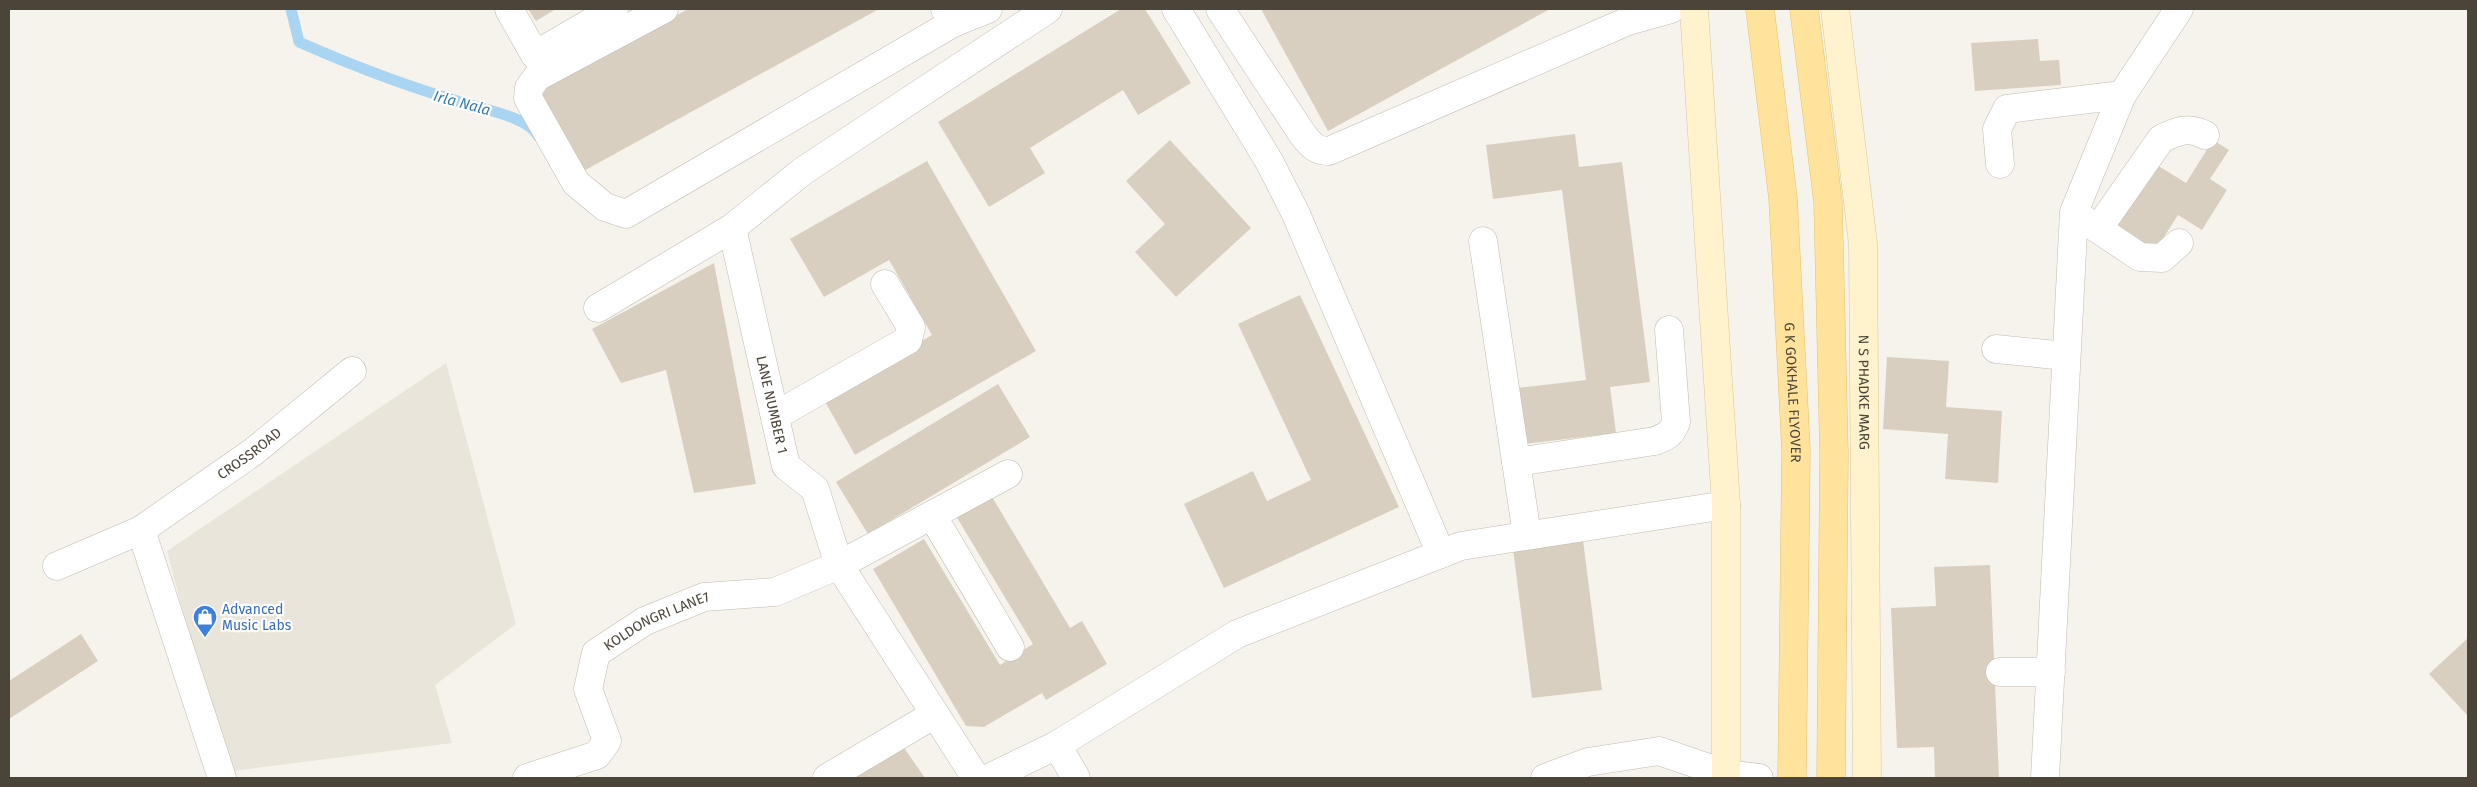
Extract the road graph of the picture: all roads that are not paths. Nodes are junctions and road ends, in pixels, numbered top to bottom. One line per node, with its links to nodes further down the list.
1 (509, 9): 2 (street)
2 (614, 9)
3 (664, 9): 14 (street)
4 (988, 9): 14 (street)
5 (1048, 9): 19 (street)
6 (1176, 9): 36 (street)
7 (1220, 9): 8 (street)
8 (1671, 9)
9 (1694, 9): 32 (street)
10 (1760, 9): 53 (main road, G K GOKHALE FLYOVER)
11 (1804, 9): 54 (main road)
12 (1835, 9): 55 (street, N S PHADKE MARG)
13 (2179, 9): 15 (street)
14 (949, 16)
15 (2122, 95): 17 (street); 18 (street)
16 (2205, 134): 20 (street)
17 (2000, 164)
18 (2074, 212): 20 (street); 27 (street)
19 (732, 228): 24 (street); 29 (street, LANE NUMBER 1)
20 (2098, 229): 22 (street)
21 (1483, 241): 30 (street)
22 (2178, 243)
23 (885, 284): 29 (street)
24 (598, 308)
25 (1669, 330): 30 (street)
26 (1996, 349): 27 (street)
27 (2066, 356): 41 (street)
28 (352, 371): 34 (street, CROSSROAD)
29 (775, 416): 38 (street, LANE NUMBER 1)
30 (1516, 462): 35 (street)
31 (1008, 474): 33 (street)
32 (1726, 505): 35 (street); 44 (street)
33 (932, 515): 38 (street); 39 (street)
34 (141, 530): 37 (street, CROSSROAD); 45 (street)
35 (1527, 536): 36 (street)
36 (1442, 554): 43 (street)
37 (57, 566)
38 (839, 566): 42 (street, LANE NUMBER 1); 46 (street, KOLDONGRI LANE1)
39 (1010, 647)
40 (2000, 672): 41 (street)
41 (2051, 672): 56 (street)
42 (935, 714): 47 (street); 48 (street, LANE NUMBER 1)
43 (1056, 746): 49 (street); 50 (street)
44 (1726, 776): 51 (street); 52 (street)
45 (222, 778)
46 (527, 778)
47 (827, 778)
48 (976, 778)
49 (989, 778)
50 (1076, 778)
51 (1545, 778)
52 (1758, 778)
53 (1792, 778)
54 (1831, 778)
55 (1867, 778)
56 (2045, 778)

